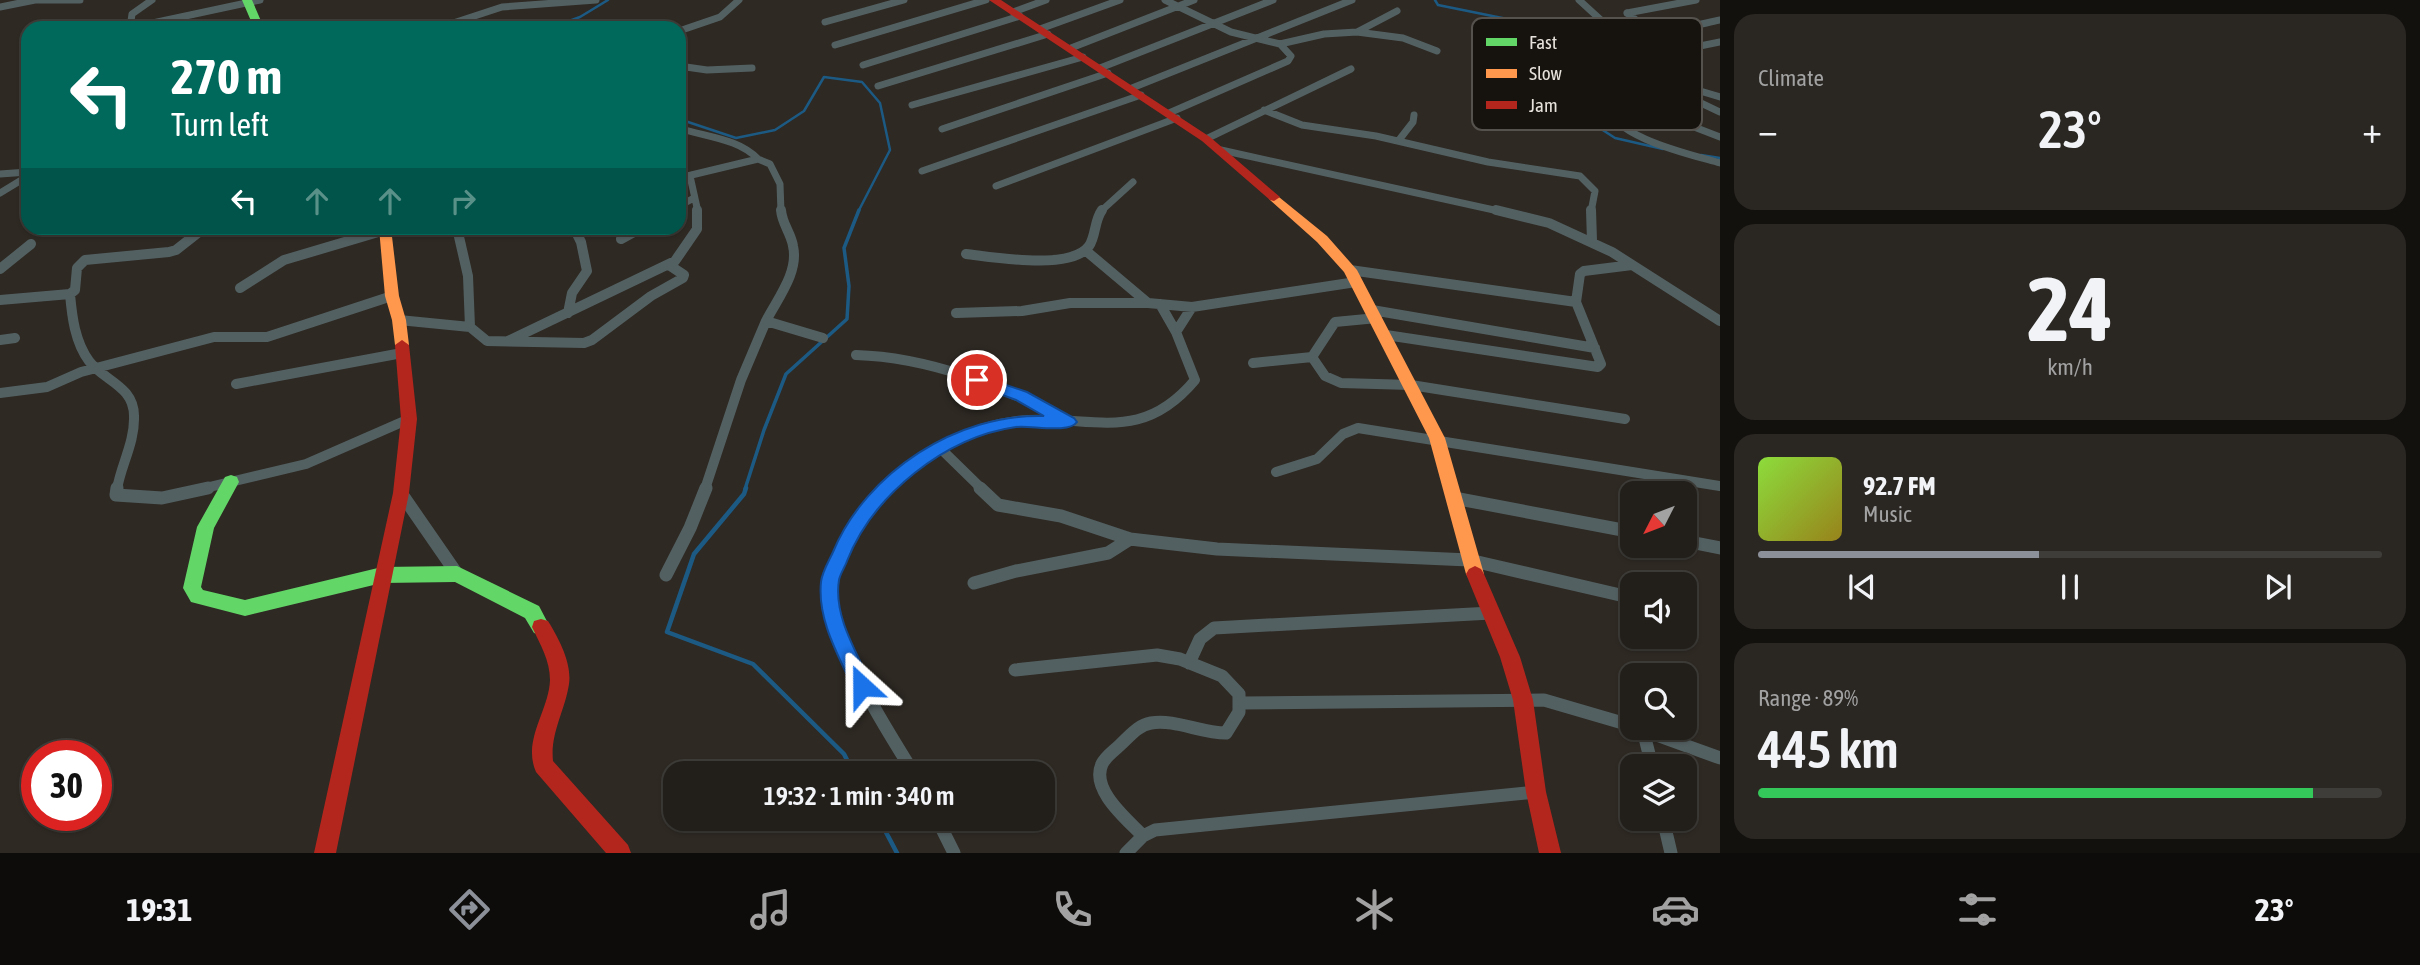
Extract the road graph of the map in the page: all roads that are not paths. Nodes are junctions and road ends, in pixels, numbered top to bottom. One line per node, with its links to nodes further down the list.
1 (34, 0): 2 (street); 20 (street)
2 (80, 0)
3 (152, 0): 28 (street)
4 (494, 0): 21 (street)
5 (596, 0): 19 (street)
6 (739, 0): 35 (street)
7 (904, 0): 32 (street)
8 (986, 0): 41 (street)
9 (994, 0): 24 (street)
10 (1046, 0): 24 (street)
11 (1119, 0): 36 (street)
12 (1165, 0): 22 (street)
13 (1194, 0): 22 (street)
14 (1273, 0): 34 (street)
15 (1352, 0): 38 (street)
16 (1579, 0): 25 (street)
17 (1696, 0): 26 (street)
18 (252, 1): 29 (street); 30 (street)
19 (541, 2): 21 (street)
20 (0, 7)
21 (502, 7): 31 (street)
22 (1178, 7): 34 (street); 44 (street)
23 (1397, 11): 37 (street)
24 (1016, 14): 36 (street); 45 (street)
25 (1599, 18)
26 (1633, 18)
27 (1720, 20): 33 (street)
28 (131, 21)
29 (162, 21)
30 (257, 21)
31 (459, 21)
32 (825, 22)
33 (1702, 23)
34 (1213, 25): 38 (street); 49 (street)
35 (686, 29)
36 (1044, 31): 44 (street); 50 (street)
37 (1357, 32): 40 (street); 43 (street)
38 (1261, 38): 40 (street); 51 (street)
39 (1720, 42): 42 (street)
40 (1280, 44): 58 (street)
41 (835, 45)
42 (1702, 46)
43 (1437, 51)
44 (1077, 53): 49 (street); 55 (street)
45 (863, 65)
46 (686, 67): 47 (street)
47 (752, 68)
48 (1351, 69): 56 (street)
49 (1104, 71): 51 (street); 60 (street)
50 (878, 86)
51 (1136, 92): 58 (street); 70 (street)
52 (1702, 92): 53 (street)
53 (1720, 97)
54 (1702, 103): 57 (street)
55 (912, 105)
56 (1264, 110): 65 (street); 66 (street)
57 (1720, 112)
58 (1173, 115): 65 (street); 77 (street)
59 (1414, 115): 66 (street)
60 (942, 129)
61 (1633, 130): 69 (street)
62 (1702, 130): 64 (street)
63 (686, 131): 68 (street)
64 (1720, 137)
65 (1206, 139): 67 (street)
66 (1399, 140): 88 (street)
67 (1221, 150): 88 (street); 95 (street)
68 (758, 159): 73 (street); 108 (street)
69 (1720, 163)
70 (922, 171)
71 (0, 174): 72 (street)
72 (21, 174)
73 (690, 176): 74 (street); 79 (street)
74 (686, 177)
75 (21, 179): 78 (street)
76 (1133, 181): 90 (street)
77 (996, 186)
78 (0, 193)
79 (694, 198): 80 (street); 92 (street)
80 (686, 202)
81 (195, 235): 97 (street)
82 (365, 235): 96 (street)
83 (386, 235): 98 (street)
84 (459, 235): 110 (street)
85 (578, 235): 104 (street)
86 (628, 235): 87 (street)
87 (621, 239)
88 (1592, 241): 93 (street)
89 (31, 244): 94 (street)
90 (1085, 250): 91 (street); 101 (street)
91 (966, 254)
92 (669, 265): 104 (street); 116 (street)
93 (1632, 265): 100 (street); 109 (street)
94 (0, 269)
95 (1353, 276): 100 (street); 103 (street); 106 (street)
96 (240, 288)
97 (70, 294): 99 (street); 122 (street)
98 (392, 296): 107 (street); 122 (street)
99 (0, 300)
100 (1576, 302): 117 (street)
101 (1148, 303): 102 (street); 105 (street)
102 (1160, 304): 103 (street); 111 (street)
103 (1192, 307): 111 (street)
104 (568, 313): 116 (street)
105 (957, 313)
106 (1374, 314): 112 (street); 117 (street); 120 (street)
107 (399, 320): 110 (street); 118 (street)
108 (766, 321): 114 (street); 143 (street)
109 (1720, 321)
110 (470, 327): 116 (street)
111 (1176, 332): 128 (street)
112 (1386, 335): 117 (street); 124 (street)
113 (15, 338): 115 (street)
114 (823, 338)
115 (0, 340)
116 (504, 343)
117 (1595, 348)
118 (402, 353): 123 (street); 126 (street)
119 (856, 355): 128 (street)
120 (1312, 357): 121 (street); 124 (street)
121 (1253, 363)
122 (95, 369): 125 (street); 132 (street)
123 (236, 384)
124 (1411, 385): 127 (street); 129 (street)
125 (0, 393)
126 (409, 419): 132 (street); 134 (street)
127 (1625, 419)
128 (1069, 422): 130 (street)
129 (1437, 438): 131 (street); 133 (street); 135 (street)
130 (940, 448): 137 (street); 154 (street)
131 (1276, 472)
132 (231, 482): 142 (street)
133 (1720, 486)
134 (401, 493): 141 (street); 142 (street)
135 (1454, 498): 136 (street); 140 (street)
136 (1620, 529)
137 (1130, 539): 140 (street); 144 (street)
138 (1698, 544): 139 (street)
139 (1720, 548)
140 (1469, 560): 145 (street); 146 (street)
141 (457, 574): 142 (street); 160 (street)
142 (382, 575): 159 (street)
143 (666, 575)
144 (974, 583)
145 (1620, 595)
146 (1491, 613): 147 (street); 149 (street)
147 (1189, 663): 148 (street); 150 (street)
148 (1015, 670)
149 (1523, 699): 150 (street); 151 (street); 155 (street)
150 (1242, 703): 158 (street)
151 (1620, 723)
152 (1671, 740): 153 (street)
153 (1720, 758)
154 (906, 761)
155 (1536, 792): 158 (street); 163 (street)
156 (943, 831): 161 (street)
157 (1666, 831): 164 (street)
158 (1143, 836): 162 (street)
159 (325, 853)
160 (620, 853)
161 (954, 853)
162 (1126, 853)
163 (1550, 853)
164 (1671, 853)

